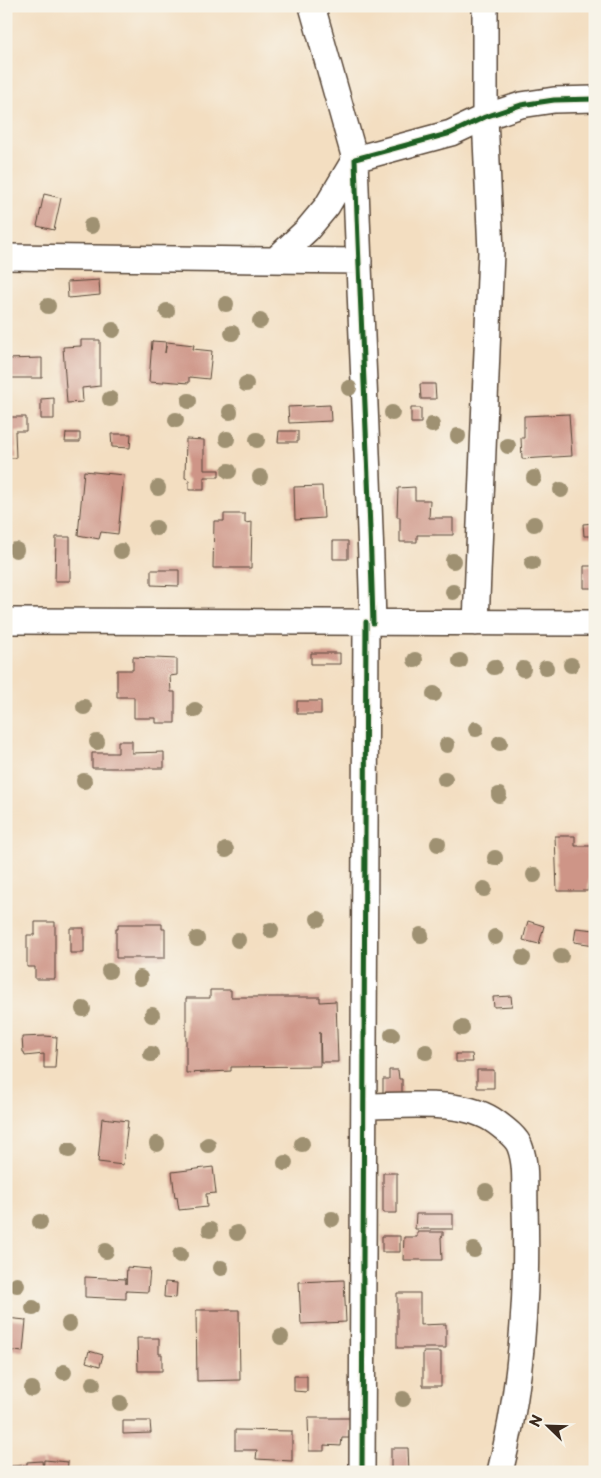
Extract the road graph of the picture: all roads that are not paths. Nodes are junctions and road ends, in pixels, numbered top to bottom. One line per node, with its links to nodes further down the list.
1 (312, 6): 5 (street)
2 (485, 6): 4 (street)
3 (595, 99): 4 (street)
4 (485, 116): 5 (street); 11 (street)
5 (355, 159): 7 (street); 8 (street)
6 (6, 257): 7 (street)
7 (275, 260): 8 (street)
8 (358, 261): 10 (street)
9 (6, 621): 10 (street)
10 (370, 622): 11 (street); 13 (street)
11 (476, 623): 12 (street)
12 (595, 623)
13 (364, 1106): 14 (street); 15 (street)
14 (362, 1472)
15 (500, 1472)

